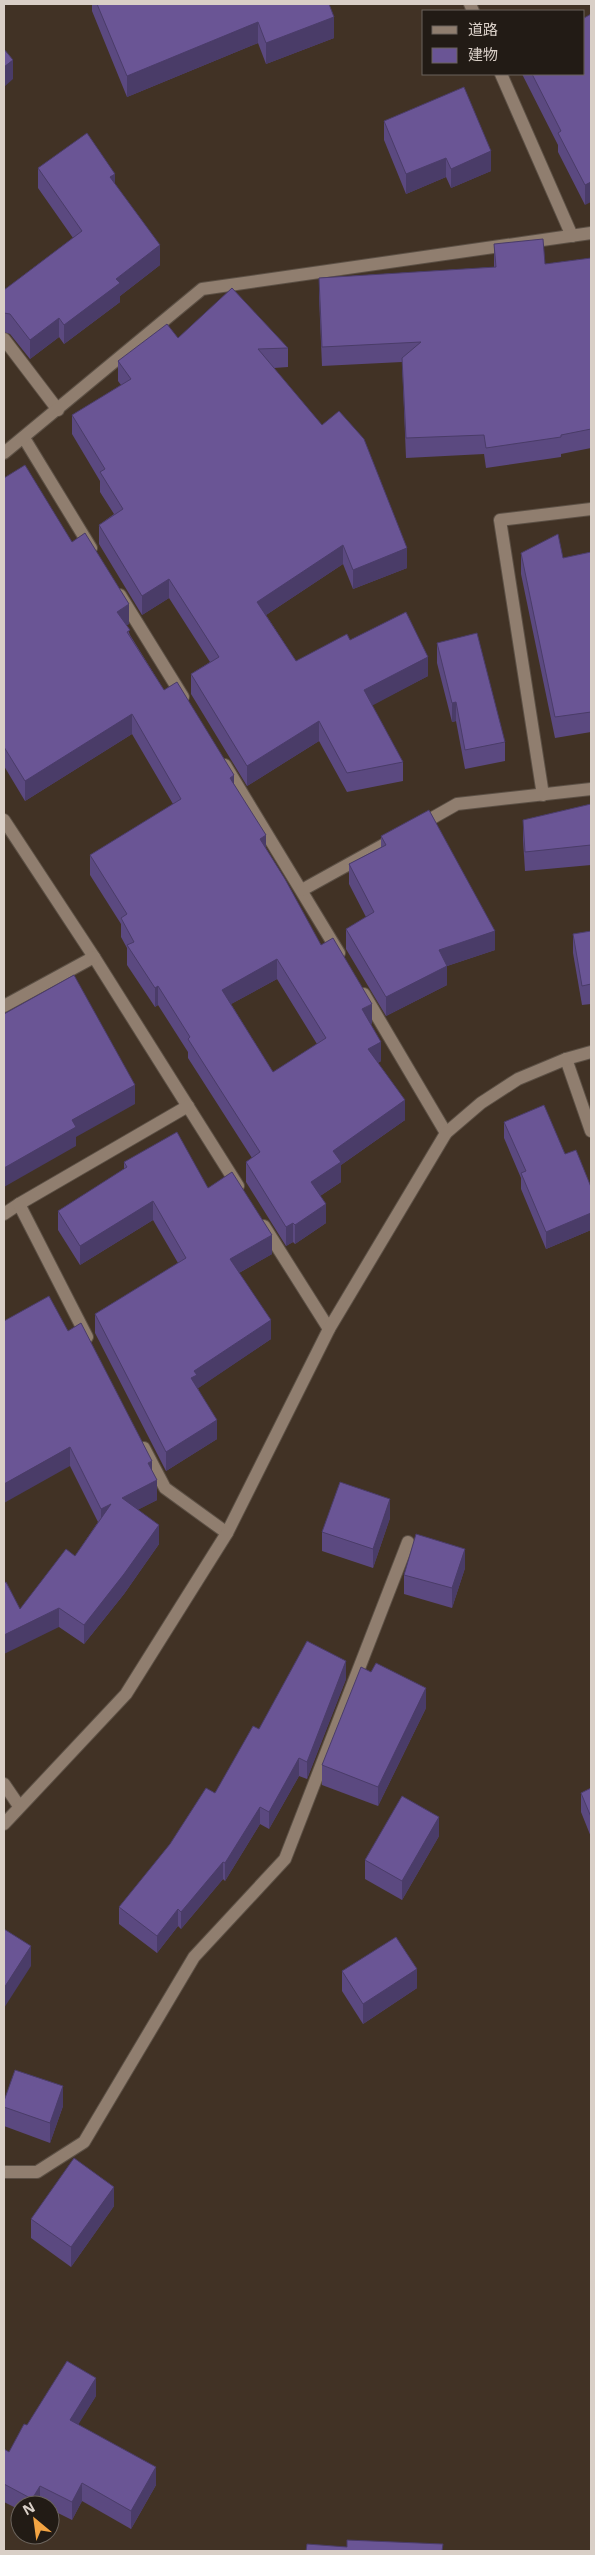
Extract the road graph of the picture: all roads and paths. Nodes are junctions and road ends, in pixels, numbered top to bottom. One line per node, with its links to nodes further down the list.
1 (501, 75): 3 (street)
2 (591, 233): 3 (street)
3 (572, 236): 5 (street)
4 (4, 339): 5 (street)
5 (58, 410): 6 (street)
6 (24, 438): 7 (street); 9 (street)
7 (4, 453)
8 (591, 510): 14 (street)
9 (96, 556)
10 (111, 581): 11 (street)
11 (189, 706)
12 (220, 756): 16 (street)
13 (591, 789): 14 (street)
14 (543, 795): 16 (street)
15 (4, 820): 17 (street)
16 (302, 890): 18 (street)
17 (94, 957): 20 (street); 23 (street)
18 (347, 966)
19 (357, 982): 25 (street)
20 (4, 1006)
21 (591, 1052): 22 (street)
22 (566, 1059): 24 (street); 25 (street)
23 (188, 1106): 26 (street); 27 (street)
24 (591, 1131)
25 (446, 1133): 30 (street)
26 (245, 1197)
27 (19, 1204): 29 (street); 31 (street)
28 (256, 1213): 30 (street)
29 (4, 1214)
30 (329, 1329): 33 (street)
31 (92, 1346)
32 (138, 1435): 33 (street)
33 (227, 1533): 36 (street)
34 (408, 1542): 38 (street)
35 (4, 1784): 36 (street)
36 (19, 1806): 37 (street)
37 (4, 1824)
38 (4, 2172)

